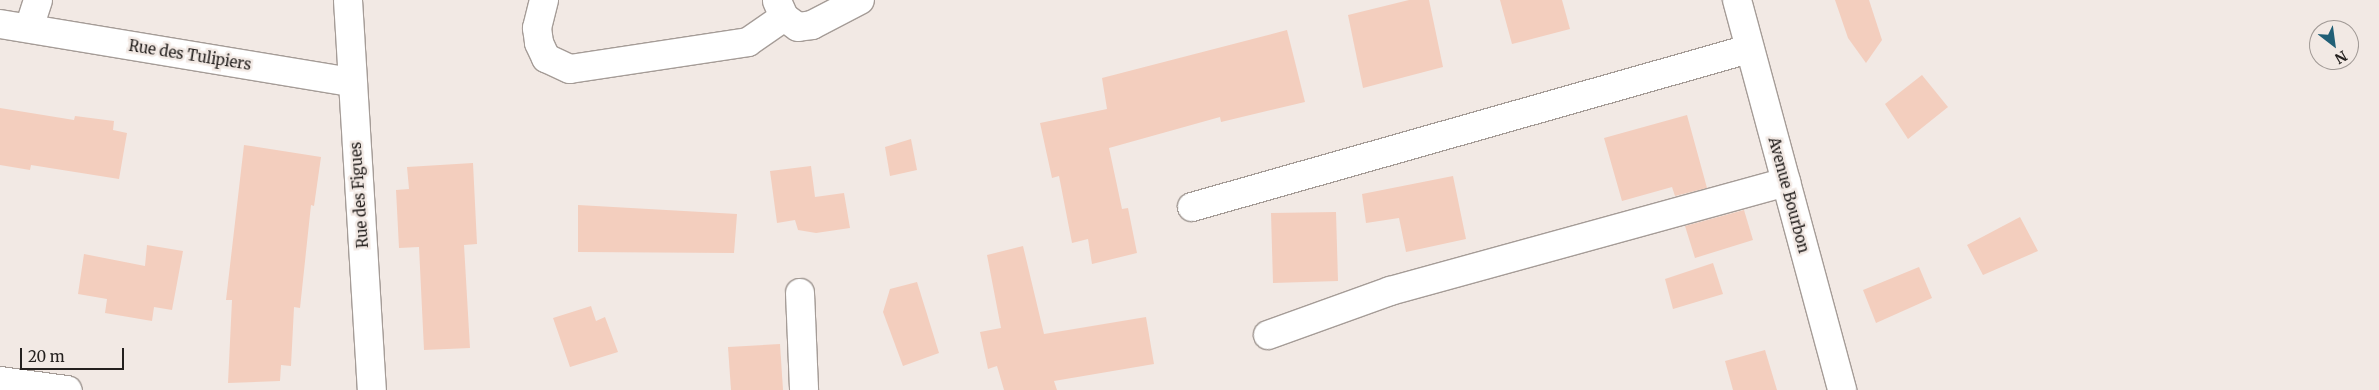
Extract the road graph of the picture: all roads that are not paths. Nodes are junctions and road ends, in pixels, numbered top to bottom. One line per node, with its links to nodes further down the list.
1 (38, 0): 8 (street)
2 (348, 0): 10 (street, Rue des Figues)
3 (544, 0): 6 (street)
4 (860, 0): 6 (street)
5 (1737, 0): 9 (street, Avenue Bourbon)
6 (781, 8)
7 (0, 24): 8 (street, Rue des Tulipiers)
8 (29, 28): 10 (street, Rue des Tulipiers)
9 (1749, 49): 11 (street, Avenue Bourbon); 12 (street)
10 (352, 82): 17 (street, Rue des Figues)
11 (1786, 182): 14 (street); 19 (street, Avenue Bourbon)
12 (1192, 207)
13 (800, 293): 18 (street)
14 (1268, 334)
15 (0, 381): 16 (street)
16 (67, 390)
17 (372, 390)
18 (804, 390)
19 (1842, 390)

